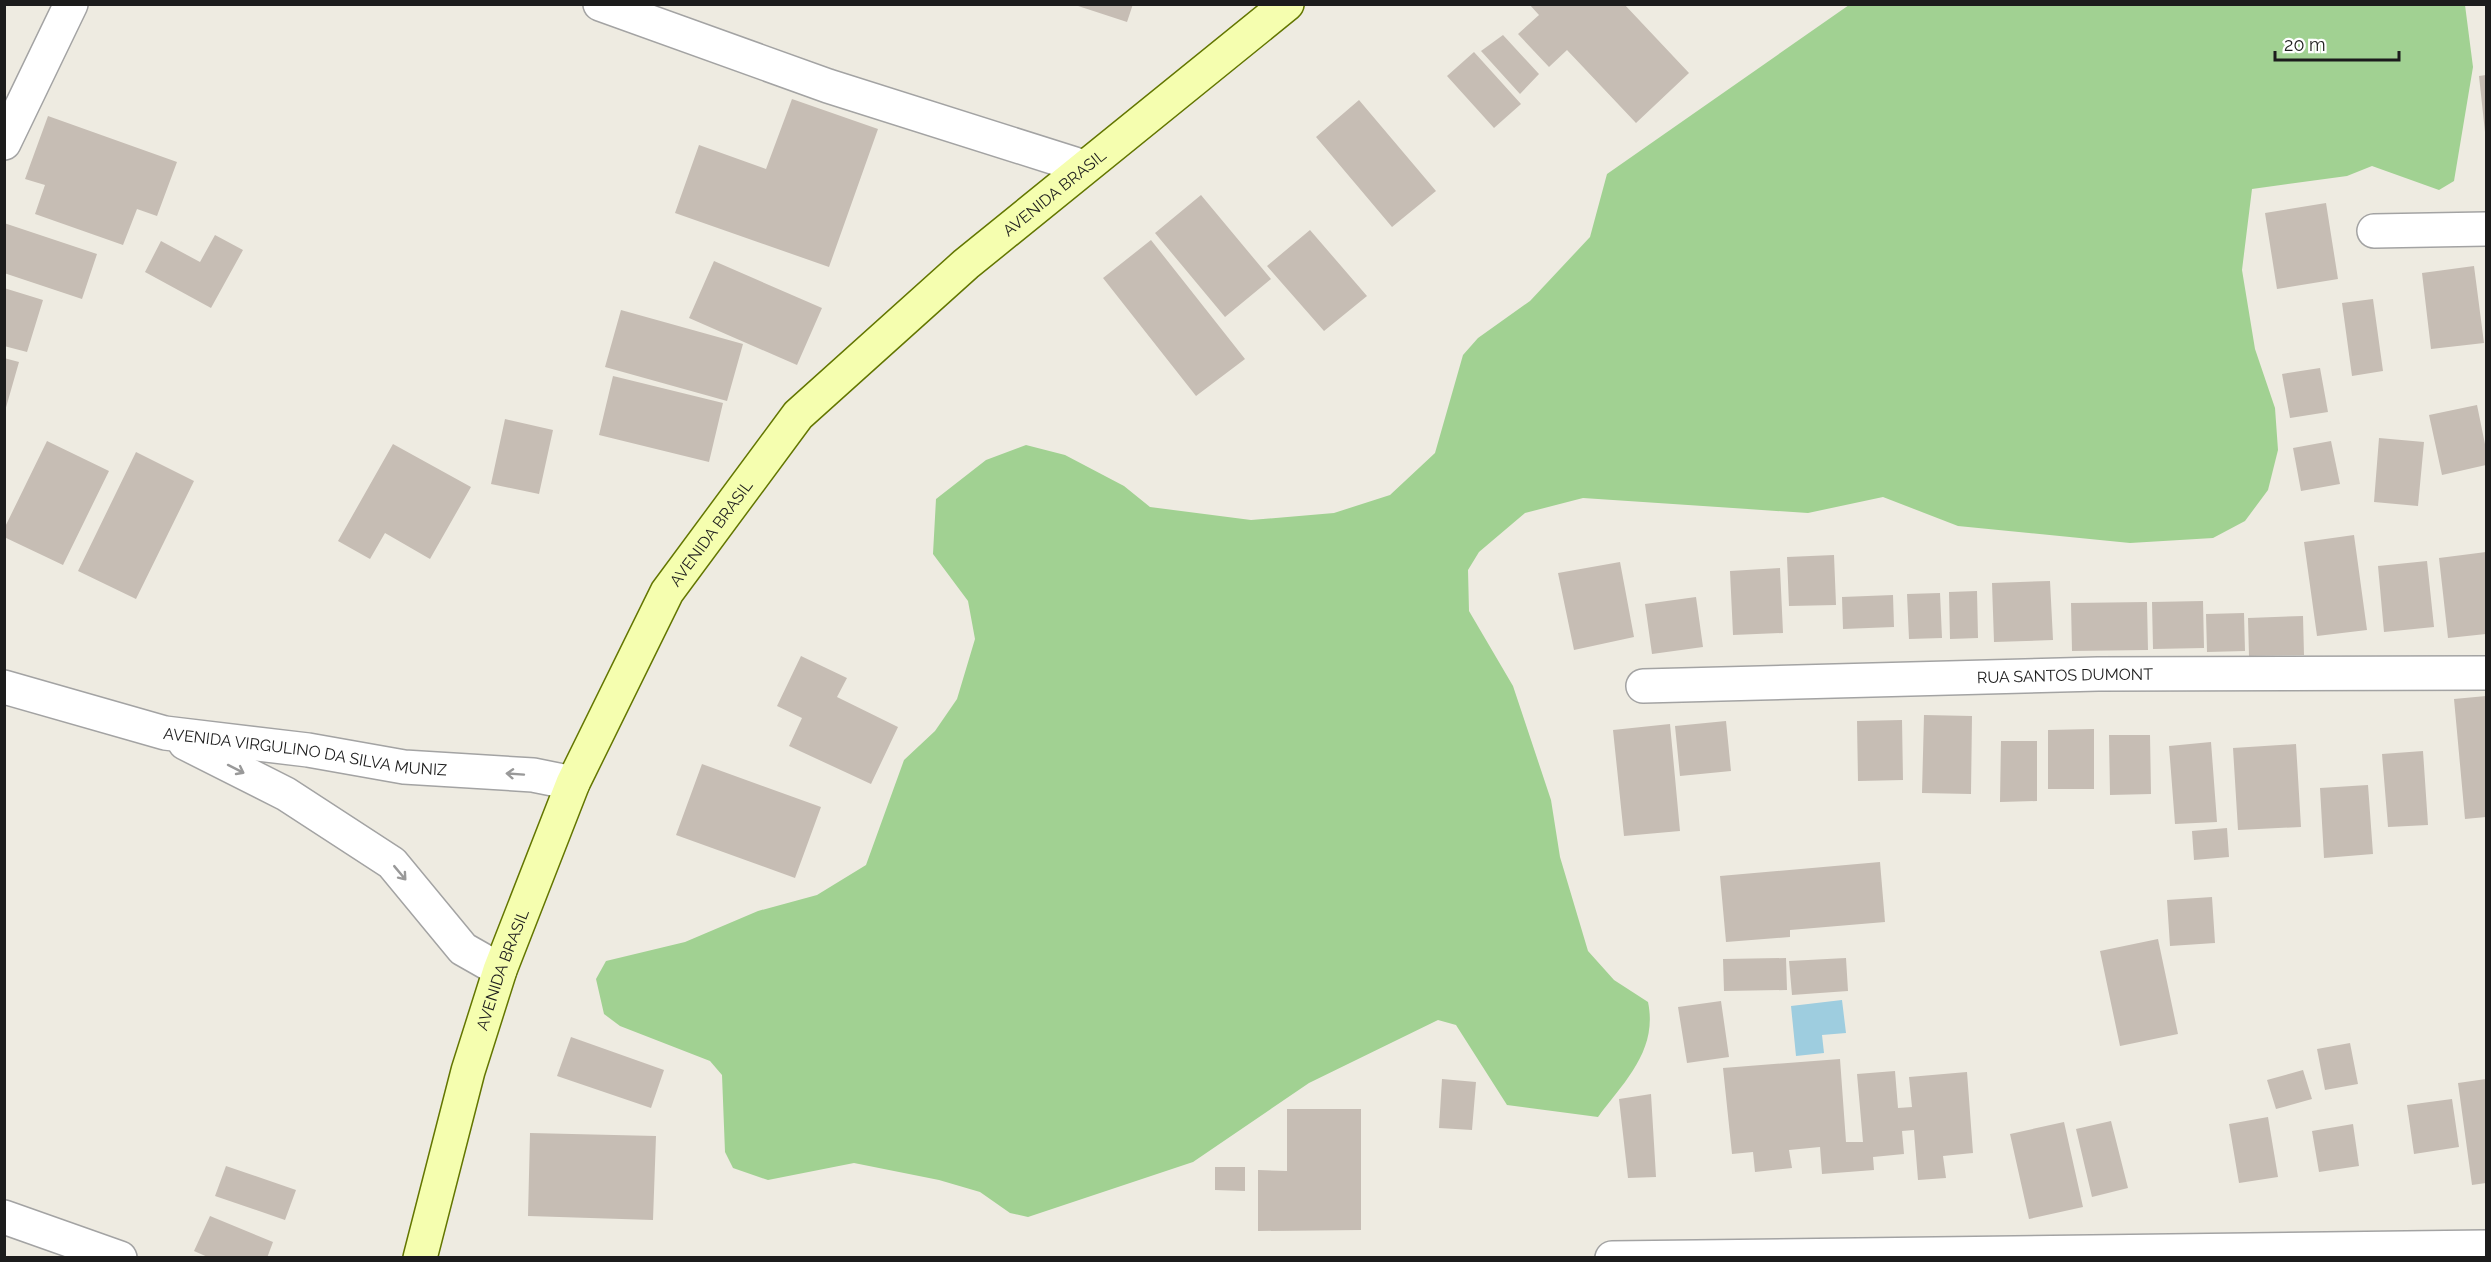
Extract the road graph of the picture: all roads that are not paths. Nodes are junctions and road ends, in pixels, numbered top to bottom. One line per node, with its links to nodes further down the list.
1 (71, 4): 4 (street)
2 (600, 4): 5 (street)
3 (1287, 4): 5 (street, AVENIDA BRASIL)
4 (4, 143)
5 (1084, 167): 12 (street, AVENIDA BRASIL)
6 (2487, 229): 7 (street)
7 (2374, 231)
8 (2487, 673): 9 (street, RUA SANTOS DUMONT)
9 (1643, 686)
10 (4, 687): 11 (street)
11 (165, 733): 12 (street, AVENIDA VIRGULINO DA SILVA MUNIZ, one-way to 11); 13 (street, AVENIDA VIRGULINO DA SILVA MUNIZ, one-way to 13)
12 (573, 783): 13 (street, AVENIDA BRASIL)
13 (500, 970): 17 (street, AVENIDA BRASIL)
14 (4, 1217): 16 (street)
15 (2487, 1246): 19 (street)
16 (120, 1257)
17 (420, 1257)
18 (1612, 1257): 19 (street)
19 (1746, 1257)

